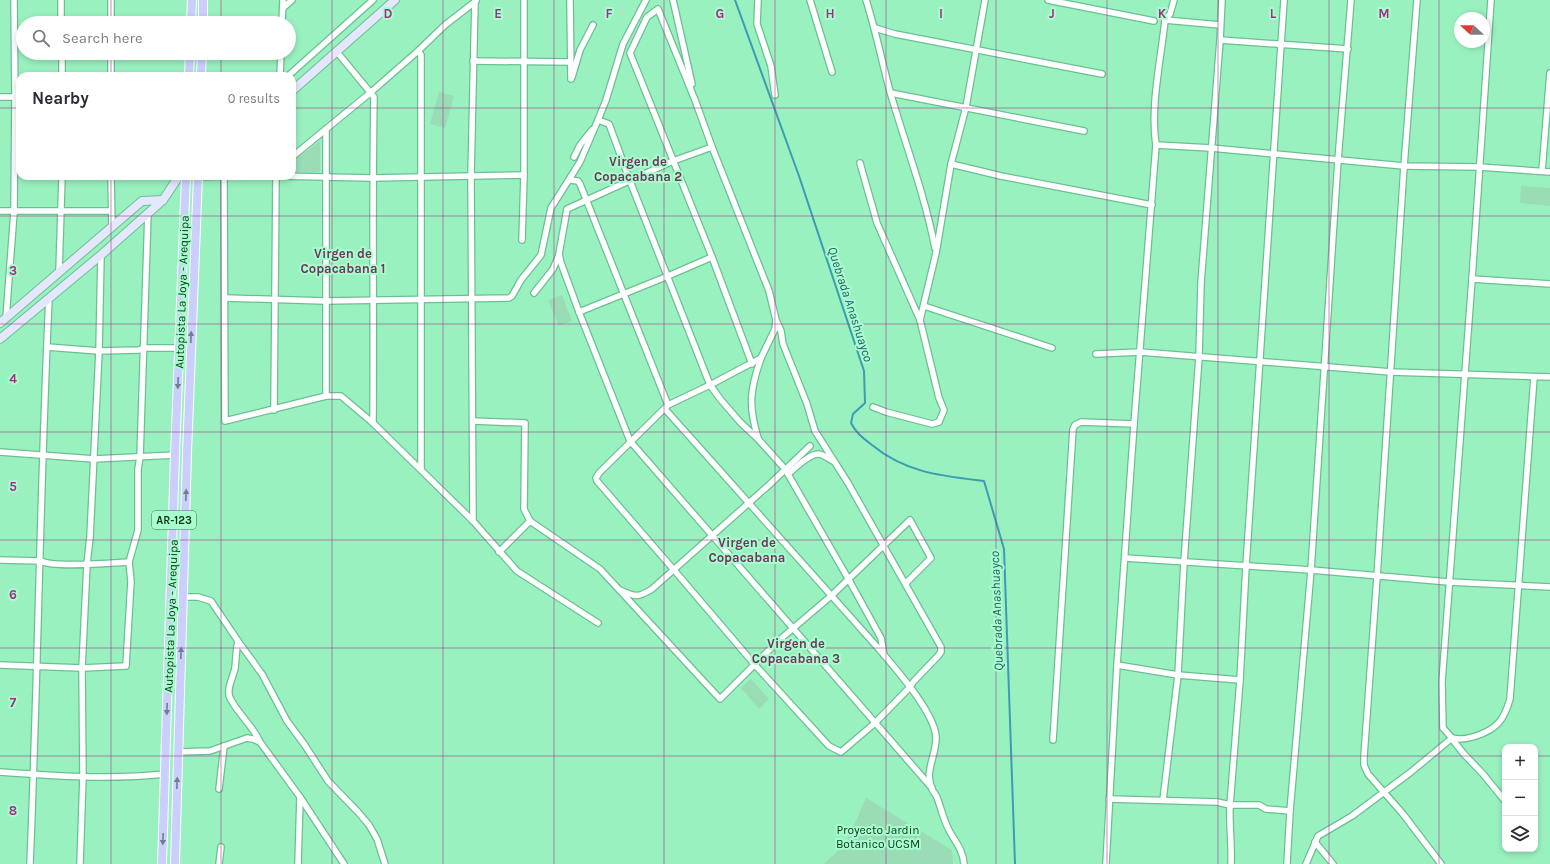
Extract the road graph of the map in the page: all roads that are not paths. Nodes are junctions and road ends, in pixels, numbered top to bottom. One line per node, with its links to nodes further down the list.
1 (14, 0): 39 (street)
2 (61, 0): 27 (street)
3 (110, 0): 28 (street)
4 (192, 0): 29 (main road)
5 (203, 0): 30 (main road)
6 (283, 0): 26 (street)
7 (292, 0): 26 (street)
8 (373, 0): 59 (street)
9 (395, 0): 43 (street)
10 (524, 0): 51 (street)
11 (570, 0): 52 (street)
12 (646, 0): 71 (street)
13 (673, 0): 69 (street)
14 (758, 0): 66 (street)
15 (810, 0): 60 (street)
16 (866, 0): 36 (street)
17 (985, 0): 40 (street)
18 (1048, 0): 33 (street)
19 (1174, 0): 32 (street)
20 (1222, 0): 35 (street)
21 (1284, 0): 38 (street)
22 (1351, 0): 41 (street)
23 (1417, 0): 85 (street)
24 (1491, 0): 86 (street)
25 (475, 1): 42 (street); 50 (street)
26 (283, 8): 31 (street)
27 (62, 16)
28 (111, 16)
29 (191, 16)
30 (203, 16)
31 (282, 16)
32 (1165, 20): 35 (street); 74 (street)
33 (1154, 21)
34 (593, 25): 52 (street)
35 (1220, 25): 37 (street)
36 (875, 28): 40 (street); 65 (street)
37 (1220, 40): 38 (street); 76 (street)
38 (1282, 45): 41 (street); 79 (street)
39 (16, 48)
40 (976, 49): 62 (street); 70 (street)
41 (1348, 50): 81 (street)
42 (418, 51): 64 (street); 93 (street)
43 (337, 52): 63 (street); 64 (street)
44 (16, 60): 53 (street)
45 (62, 60): 54 (street)
46 (111, 60): 55 (street)
47 (190, 60): 56 (main road)
48 (202, 60): 57 (main road)
49 (281, 60): 58 (street)
50 (473, 61): 51 (street); 89 (street)
51 (524, 62): 52 (street); 90 (street)
52 (570, 62)
53 (17, 72)
54 (62, 72)
55 (111, 72)
56 (189, 72)
57 (201, 72)
58 (280, 72)
59 (292, 72)
60 (832, 72)
61 (1550, 73): 87 (street)
62 (1102, 74)
63 (296, 88)
64 (370, 93): 72 (street); 94 (street)
65 (891, 93): 70 (street); 114 (street)
66 (775, 95)
67 (0, 97): 68 (street)
68 (16, 97)
69 (695, 100): 75 (street); 82 (street)
70 (966, 107): 73 (street); 84 (street)
71 (597, 122): 80 (street); 102 (street); 103 (street)
72 (326, 129): 78 (street); 92 (street)
73 (1084, 131)
74 (1156, 145): 76 (street); 106 (street)
75 (712, 147): 82 (street); 134 (street)
76 (1211, 148): 79 (street); 144 (street)
77 (16, 154): 110 (street)
78 (296, 154)
79 (1273, 154): 81 (street); 146 (street)
80 (574, 157)
81 (1338, 160): 85 (street); 148 (street)
82 (673, 161): 103 (street); 117 (street)
83 (860, 163): 135 (street)
84 (951, 164): 106 (street); 114 (street)
85 (1404, 166): 86 (street); 149 (street)
86 (1479, 167): 87 (street); 120 (street)
87 (1542, 171): 88 (street)
88 (1550, 172)
89 (471, 175): 90 (street); 93 (street); 126 (street)
90 (524, 175): 113 (street)
91 (296, 176): 92 (street)
92 (326, 177): 94 (street); 130 (street)
93 (420, 177): 94 (street); 127 (street)
94 (372, 178): 129 (street)
95 (62, 180): 107 (street)
96 (111, 180): 108 (street)
97 (176, 180): 104 (street)
98 (186, 180): 139 (main road, Autopista La Joya - Arequipa / AR-123)
99 (198, 180): 195 (main road, Autopista La Joya - Arequipa / AR-123, one-way to 99)
100 (223, 180): 125 (street)
101 (276, 180): 128 (street)
102 (570, 180): 105 (street); 126 (street)
103 (630, 181): 105 (street); 119 (street)
104 (163, 200): 111 (street); 112 (street)
105 (587, 201): 115 (street); 123 (street)
106 (1152, 206): 142 (street)
107 (62, 211): 108 (street); 110 (street); 118 (street)
108 (111, 211): 112 (street)
109 (0, 212): 110 (street)
110 (14, 212): 133 (street)
111 (148, 213): 116 (street); 138 (street)
112 (112, 227): 118 (street)
113 (522, 240)
114 (936, 253): 131 (street)
115 (559, 254): 122 (street); 132 (street)
116 (101, 255): 124 (street); 141 (street)
117 (712, 257): 119 (street); 147 (street)
118 (59, 272): 133 (street)
119 (668, 276): 123 (street); 153 (street)
120 (1472, 279): 121 (street); 150 (street)
121 (1550, 284)
122 (534, 293)
123 (623, 294): 132 (street); 155 (street)
124 (49, 298): 136 (street); 137 (street)
125 (225, 298): 128 (street); 157 (street)
126 (471, 298): 127 (street); 158 (street)
127 (420, 299): 129 (street); 170 (street)
128 (276, 300): 130 (street); 157 (street)
129 (374, 300): 130 (street); 159 (street)
130 (325, 301): 154 (street)
131 (924, 306): 135 (street); 140 (street)
132 (579, 312): 162 (street)
133 (3, 320)
134 (776, 320): 145 (street); 169 (street)
135 (920, 320): 156 (street)
136 (0, 339)
137 (47, 347): 141 (street); 165 (street)
138 (144, 348): 139 (street); 141 (street); 167 (street)
139 (179, 348): 166 (main road, Autopista La Joya - Arequipa / AR-123, one-way to 166)
140 (1052, 348)
141 (99, 351): 168 (street)
142 (1140, 352): 143 (street); 144 (street); 160 (street)
143 (1096, 354)
144 (1199, 357): 146 (street); 182 (street)
145 (761, 358): 147 (street); 161 (street)
146 (1260, 361): 148 (street); 184 (street)
147 (752, 364): 153 (street)
148 (1325, 366): 149 (street); 186 (street)
149 (1391, 372): 150 (street); 187 (street)
150 (1465, 374): 151 (street); 189 (street)
151 (1534, 377): 152 (street); 191 (street)
152 (1550, 377)
153 (710, 385): 155 (street); 161 (street)
154 (326, 396): 157 (street); 159 (street)
155 (666, 407): 162 (street); 172 (street)
156 (874, 407)
157 (274, 410)
158 (473, 421): 173 (street); 174 (street)
159 (373, 423): 170 (street)
160 (1134, 424): 178 (street); 210 (street)
161 (758, 439): 171 (street)
162 (630, 441): 175 (street); 185 (street)
163 (810, 446): 171 (street)
164 (0, 452): 165 (street)
165 (43, 454): 168 (street); 180 (street)
166 (175, 455): 167 (street); 215 (main road, Autopista La Joya - Arequipa / AR-123, one-way to 215)
167 (140, 456): 168 (street); 181 (street)
168 (94, 459): 183 (street)
169 (835, 462): 171 (street); 176 (street)
170 (421, 469): 173 (street)
171 (786, 472): 172 (street); 188 (street)
172 (748, 503): 175 (street); 194 (street)
173 (473, 521): 177 (street)
174 (530, 521): 177 (street); 193 (street)
175 (712, 535): 185 (street); 197 (street)
176 (885, 546): 188 (street); 190 (street); 190 (street)
177 (499, 552): 196 (street)
178 (1125, 558): 182 (street); 202 (street)
179 (0, 560): 180 (street)
180 (41, 561): 183 (street); 203 (street)
181 (129, 562): 183 (street); 204 (street)
182 (1184, 562): 184 (street); 205 (street)
183 (87, 564): 204 (street)
184 (1246, 566): 186 (street); 206 (street)
185 (674, 570): 193 (street); 201 (street)
186 (1311, 570): 187 (street); 226 (street)
187 (1377, 577): 189 (street); 220 (street)
188 (849, 580): 194 (street); 199 (street)
189 (1449, 582): 191 (street); 209 (street)
190 (906, 583): 207 (street)
191 (1519, 586): 192 (street); 209 (street)
192 (1550, 587)
193 (616, 588): 201 (street)
194 (831, 596): 197 (street); 199 (street)
195 (183, 597): 198 (street); 213 (main road, Autopista La Joya - Arequipa / AR-123, one-way to 195)
196 (598, 623)
197 (793, 629): 201 (street); 208 (street)
198 (238, 640): 211 (street); 236 (street)
199 (884, 655): 207 (street)
200 (0, 665): 203 (street)
201 (755, 665): 208 (street)
202 (1117, 665): 205 (street); 223 (street)
203 (38, 667): 204 (street); 216 (street)
204 (82, 668): 217 (street)
205 (1178, 675): 206 (street); 224 (street)
206 (1240, 680): 225 (street)
207 (910, 687): 208 (street); 218 (street)
208 (875, 723): 218 (street)
209 (1452, 738): 220 (street); 222 (street)
210 (1053, 740)
211 (260, 742): 212 (street); 221 (street)
212 (224, 746): 213 (street); 219 (street)
213 (178, 752): 232 (main road, Autopista La Joya - Arequipa / AR-123, one-way to 213)
214 (0, 772): 216 (street)
215 (165, 774): 217 (street); 231 (main road, Autopista La Joya - Arequipa / AR-123, one-way to 231)
216 (34, 775): 217 (street); 229 (street)
217 (83, 777): 230 (street)
218 (932, 788): 237 (street)
219 (219, 789)
220 (1384, 791): 227 (street); 243 (street)
221 (300, 797): 234 (street); 235 (street)
222 (1502, 797)
223 (1109, 798): 224 (street); 238 (street)
224 (1163, 800): 225 (street)
225 (1230, 805): 226 (street); 239 (street)
226 (1290, 811): 240 (street)
227 (1315, 842): 241 (street); 242 (street)
228 (221, 847): 233 (street)
229 (30, 864)
230 (80, 864)
231 (162, 864)
232 (175, 864)
233 (220, 864)
234 (298, 864)
235 (344, 864)
236 (385, 864)
237 (964, 864)
238 (1106, 864)
239 (1231, 864)
240 (1288, 864)
241 (1306, 864)
242 (1333, 864)
243 (1441, 864)

